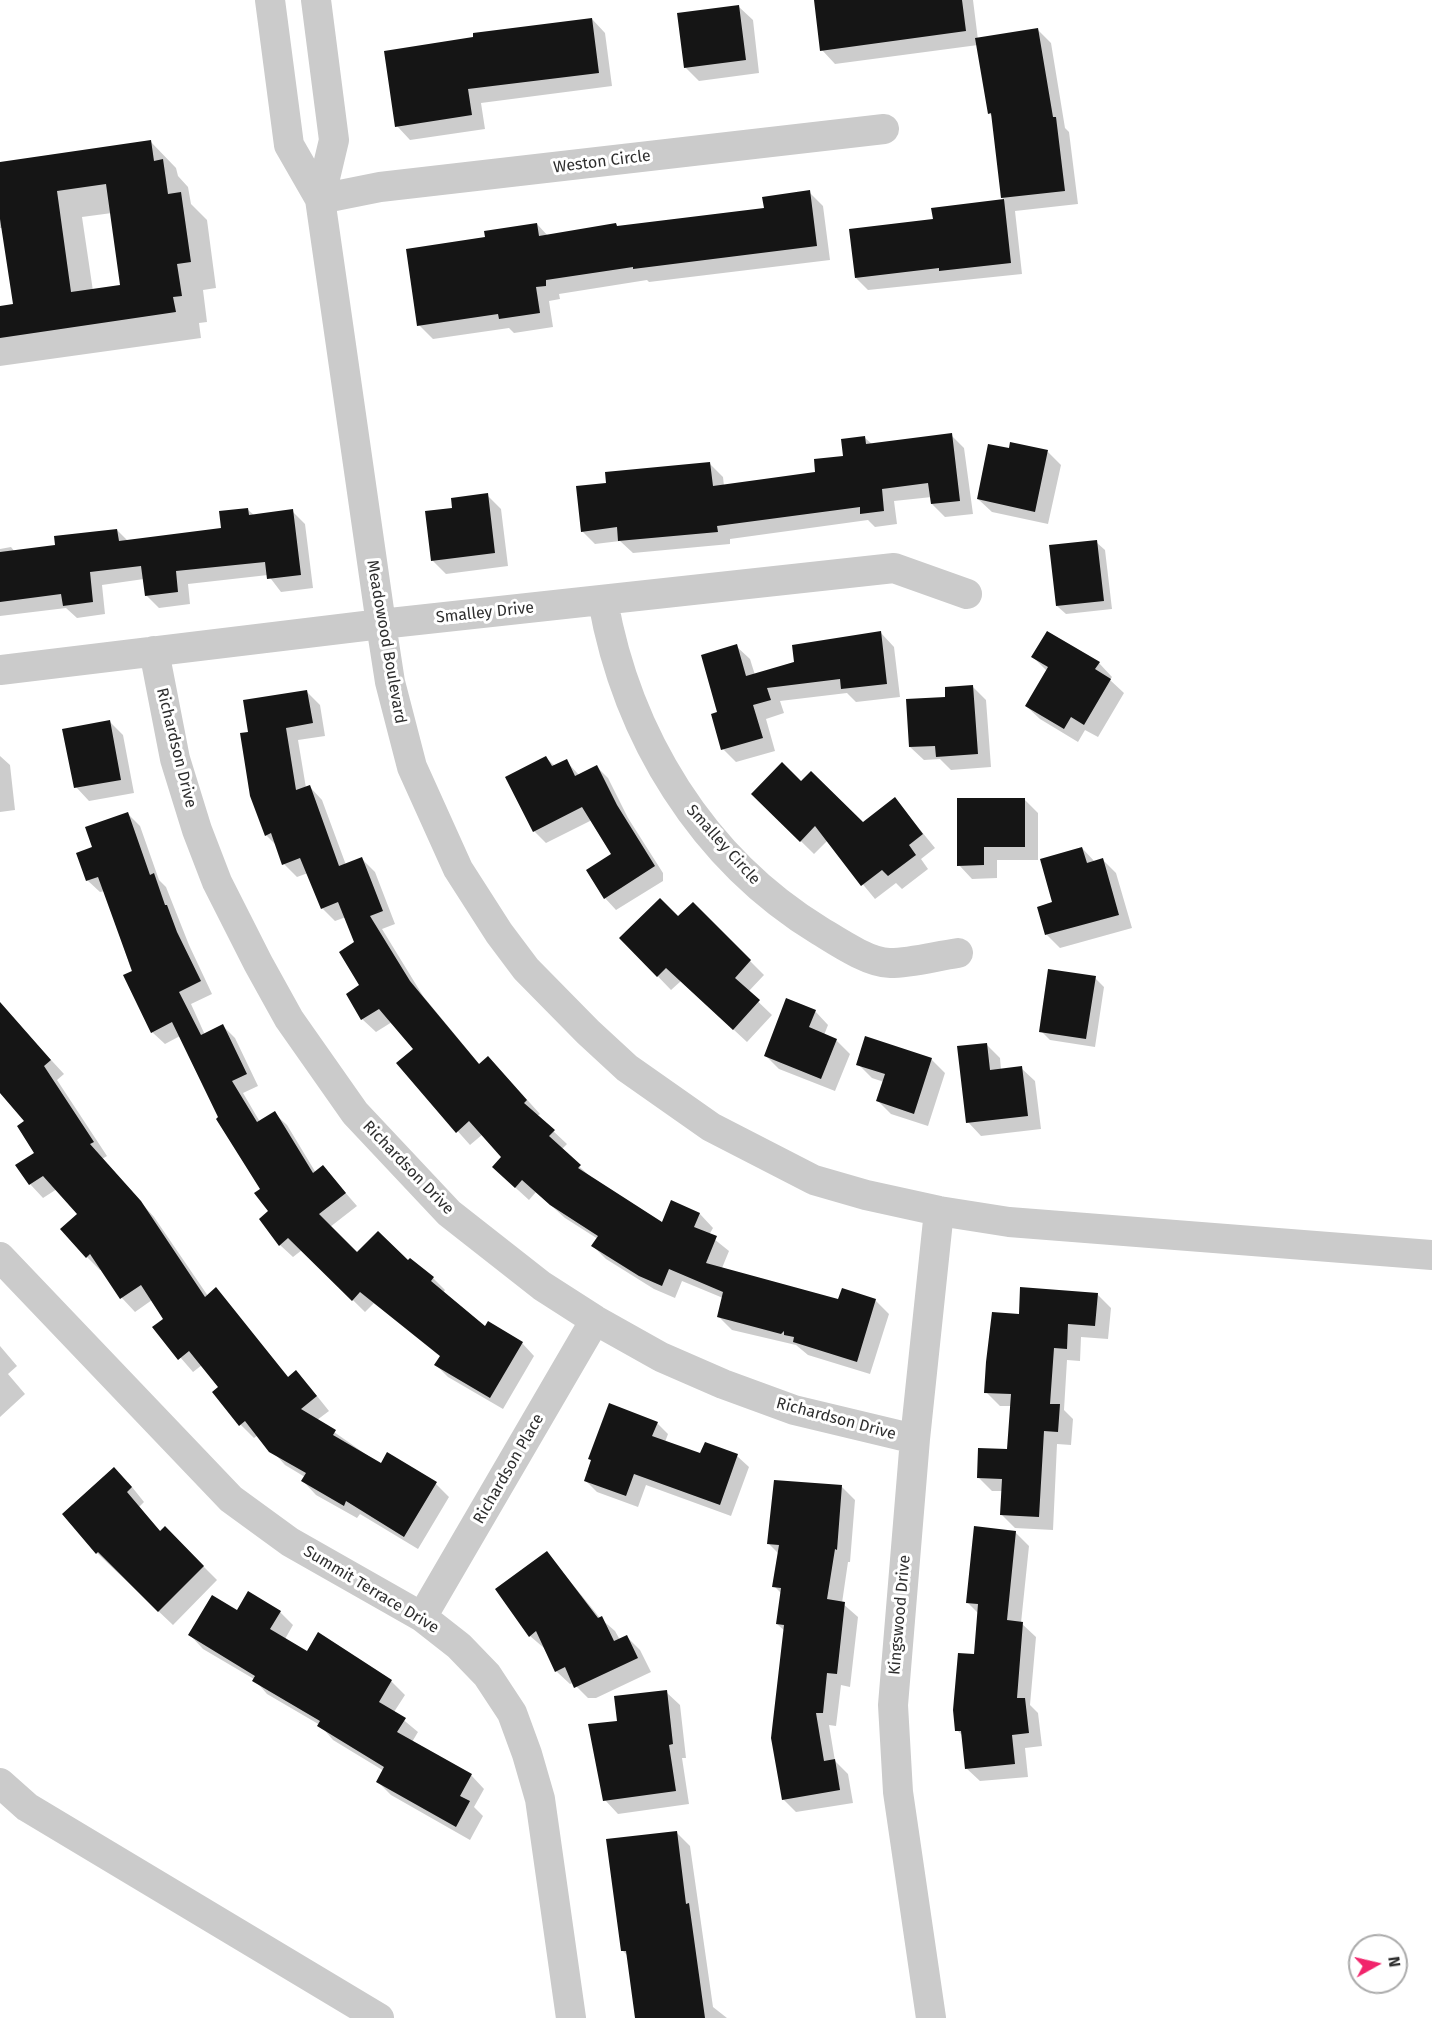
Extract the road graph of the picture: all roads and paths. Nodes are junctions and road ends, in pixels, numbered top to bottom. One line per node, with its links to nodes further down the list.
1 (270, 0): 4 (street, Meadowood Boulevard)
2 (316, 0): 4 (street, Meadowood Boulevard)
3 (884, 129): 4 (street, Weston Circle)
4 (320, 199): 7 (street, Meadowood Boulevard)
5 (967, 594): 6 (street, Smalley Drive)
6 (603, 601): 7 (street, Smalley Drive); 10 (street, Smalley Circle)
7 (381, 624): 8 (street, Smalley Drive); 11 (street, Meadowood Boulevard)
8 (154, 651): 9 (street, Smalley Drive); 14 (street, Richardson Drive)
9 (0, 670)
10 (958, 953)
11 (939, 1211): 12 (street, Meadowood Boulevard); 15 (street, Kingswood Drive)
12 (1432, 1255)
13 (0, 1257): 16 (street, Summit Terrace Drive)
14 (595, 1320): 15 (street, Richardson Drive); 16 (street, Richardson Place)
15 (915, 1439): 20 (street, Kingswood Drive)
16 (422, 1617): 19 (street, Summit Terrace Drive)
17 (0, 1784): 18 (street)
18 (379, 2018)
19 (571, 2018)
20 (931, 2018)

